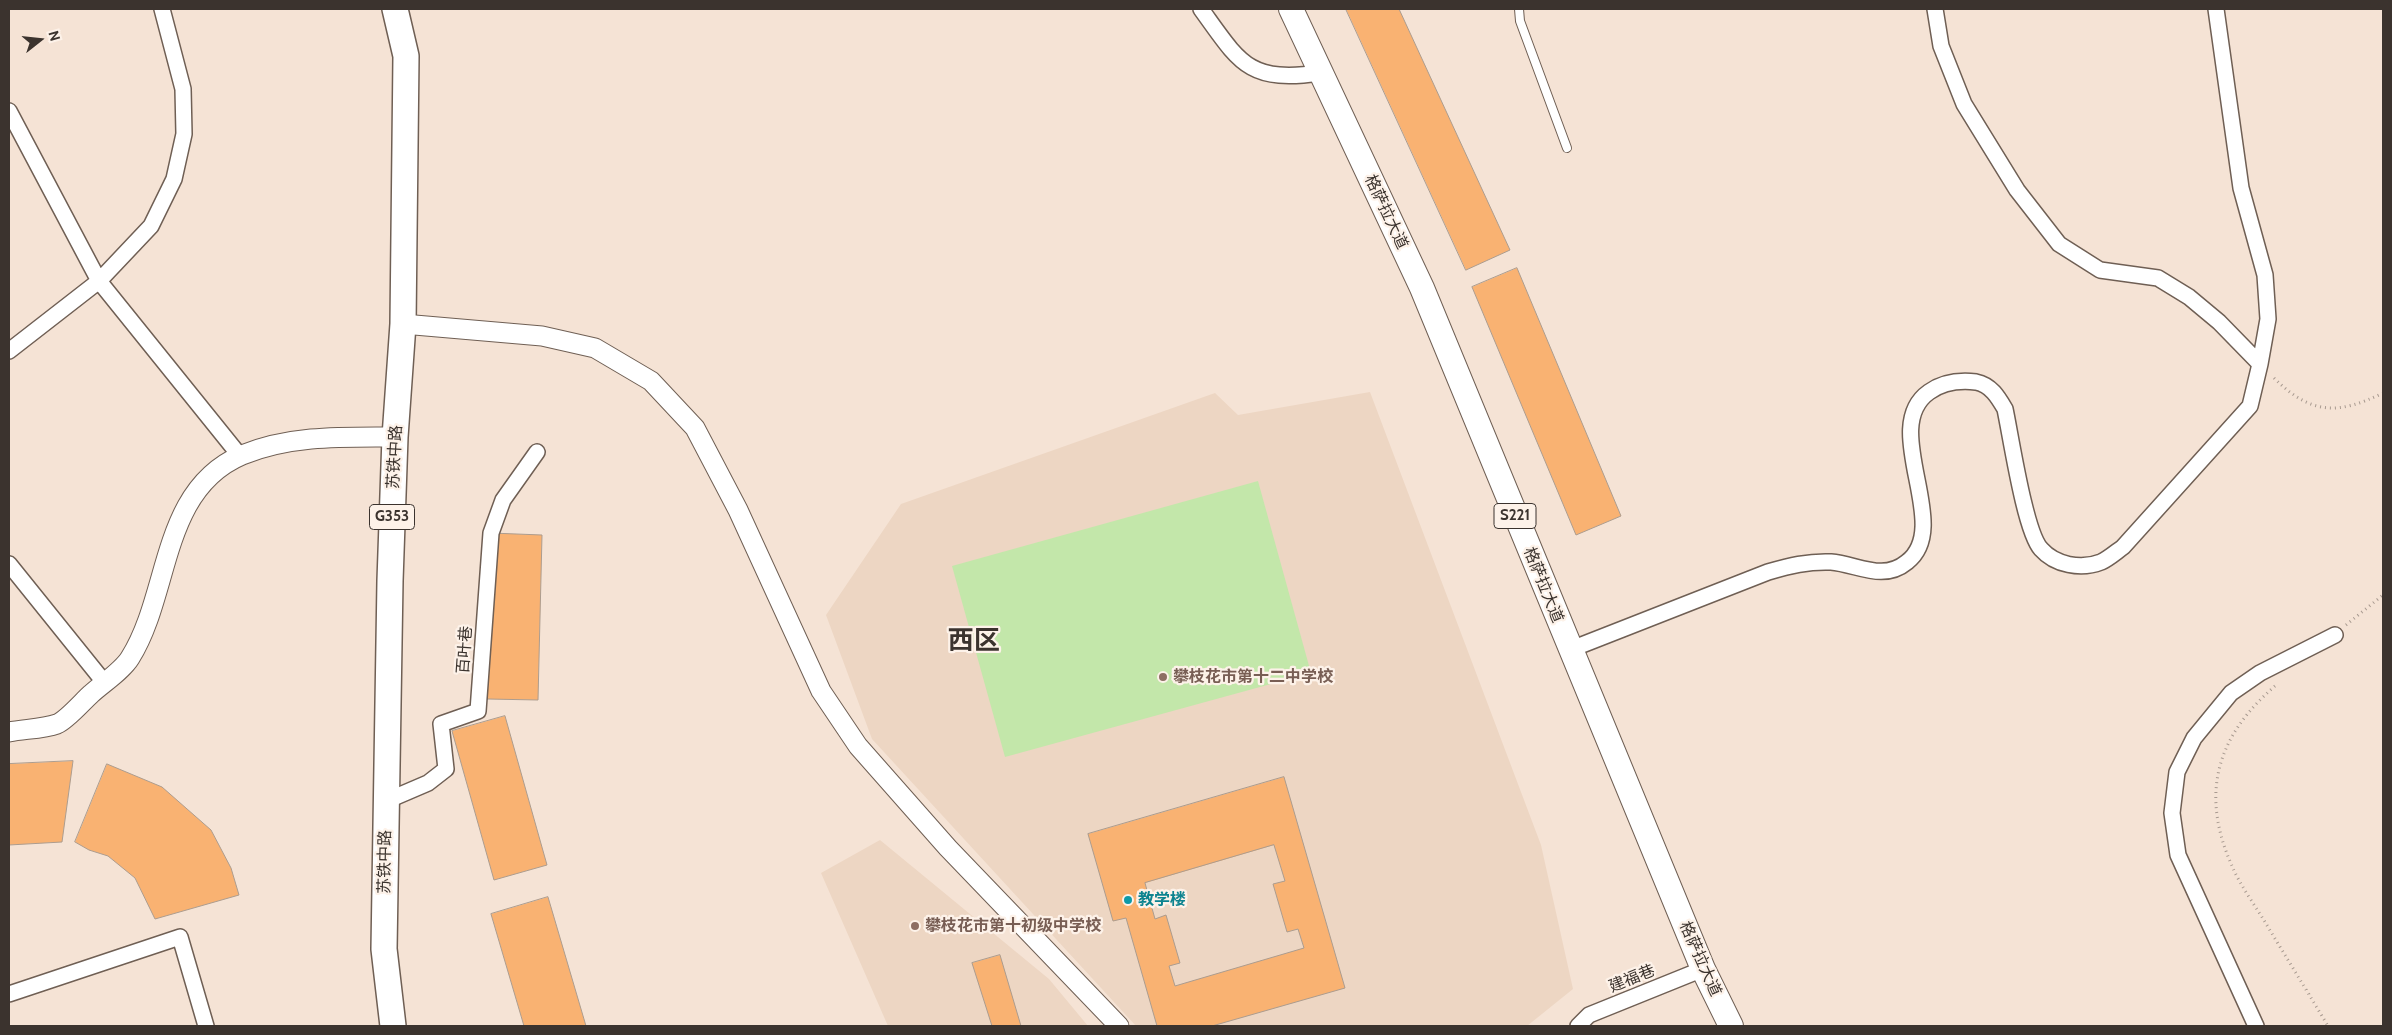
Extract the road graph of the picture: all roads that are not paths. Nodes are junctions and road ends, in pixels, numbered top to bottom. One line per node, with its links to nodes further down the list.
1 (162, 9): 11 (street)
2 (395, 9): 12 (highway, 苏铁中路 / G353)
3 (1201, 9): 8 (street)
4 (1291, 9): 8 (main road, 格萨拉大道 / S221)
5 (1518, 9): 10 (lane)
6 (1935, 9): 14 (street)
7 (2216, 9): 14 (street)
8 (1320, 73): 20 (main road, 格萨拉大道 / S221)
9 (9, 110): 11 (street)
10 (1567, 148)
11 (99, 281): 13 (street); 17 (street)
12 (403, 324): 15 (highway, 苏铁中路 / G353); 28 (street)
13 (9, 351)
14 (2260, 364): 20 (street)
15 (395, 437): 17 (street); 23 (highway, 苏铁中路 / G353)
16 (537, 452): 23 (street, 百叶巷)
17 (240, 456): 21 (street)
18 (9, 564): 21 (street)
19 (2335, 635): 31 (street)
20 (1569, 650): 24 (main road, 格萨拉大道 / S221)
21 (104, 682): 22 (street)
22 (9, 732)
23 (386, 801): 27 (highway, 苏铁中路 / G353)
24 (1703, 970): 29 (street, 建福巷); 30 (main road, 格萨拉大道 / S221)
25 (9, 994): 26 (street)
26 (206, 1026)
27 (393, 1026)
28 (1119, 1026)
29 (1578, 1026)
30 (1731, 1026)
31 (2256, 1026)

